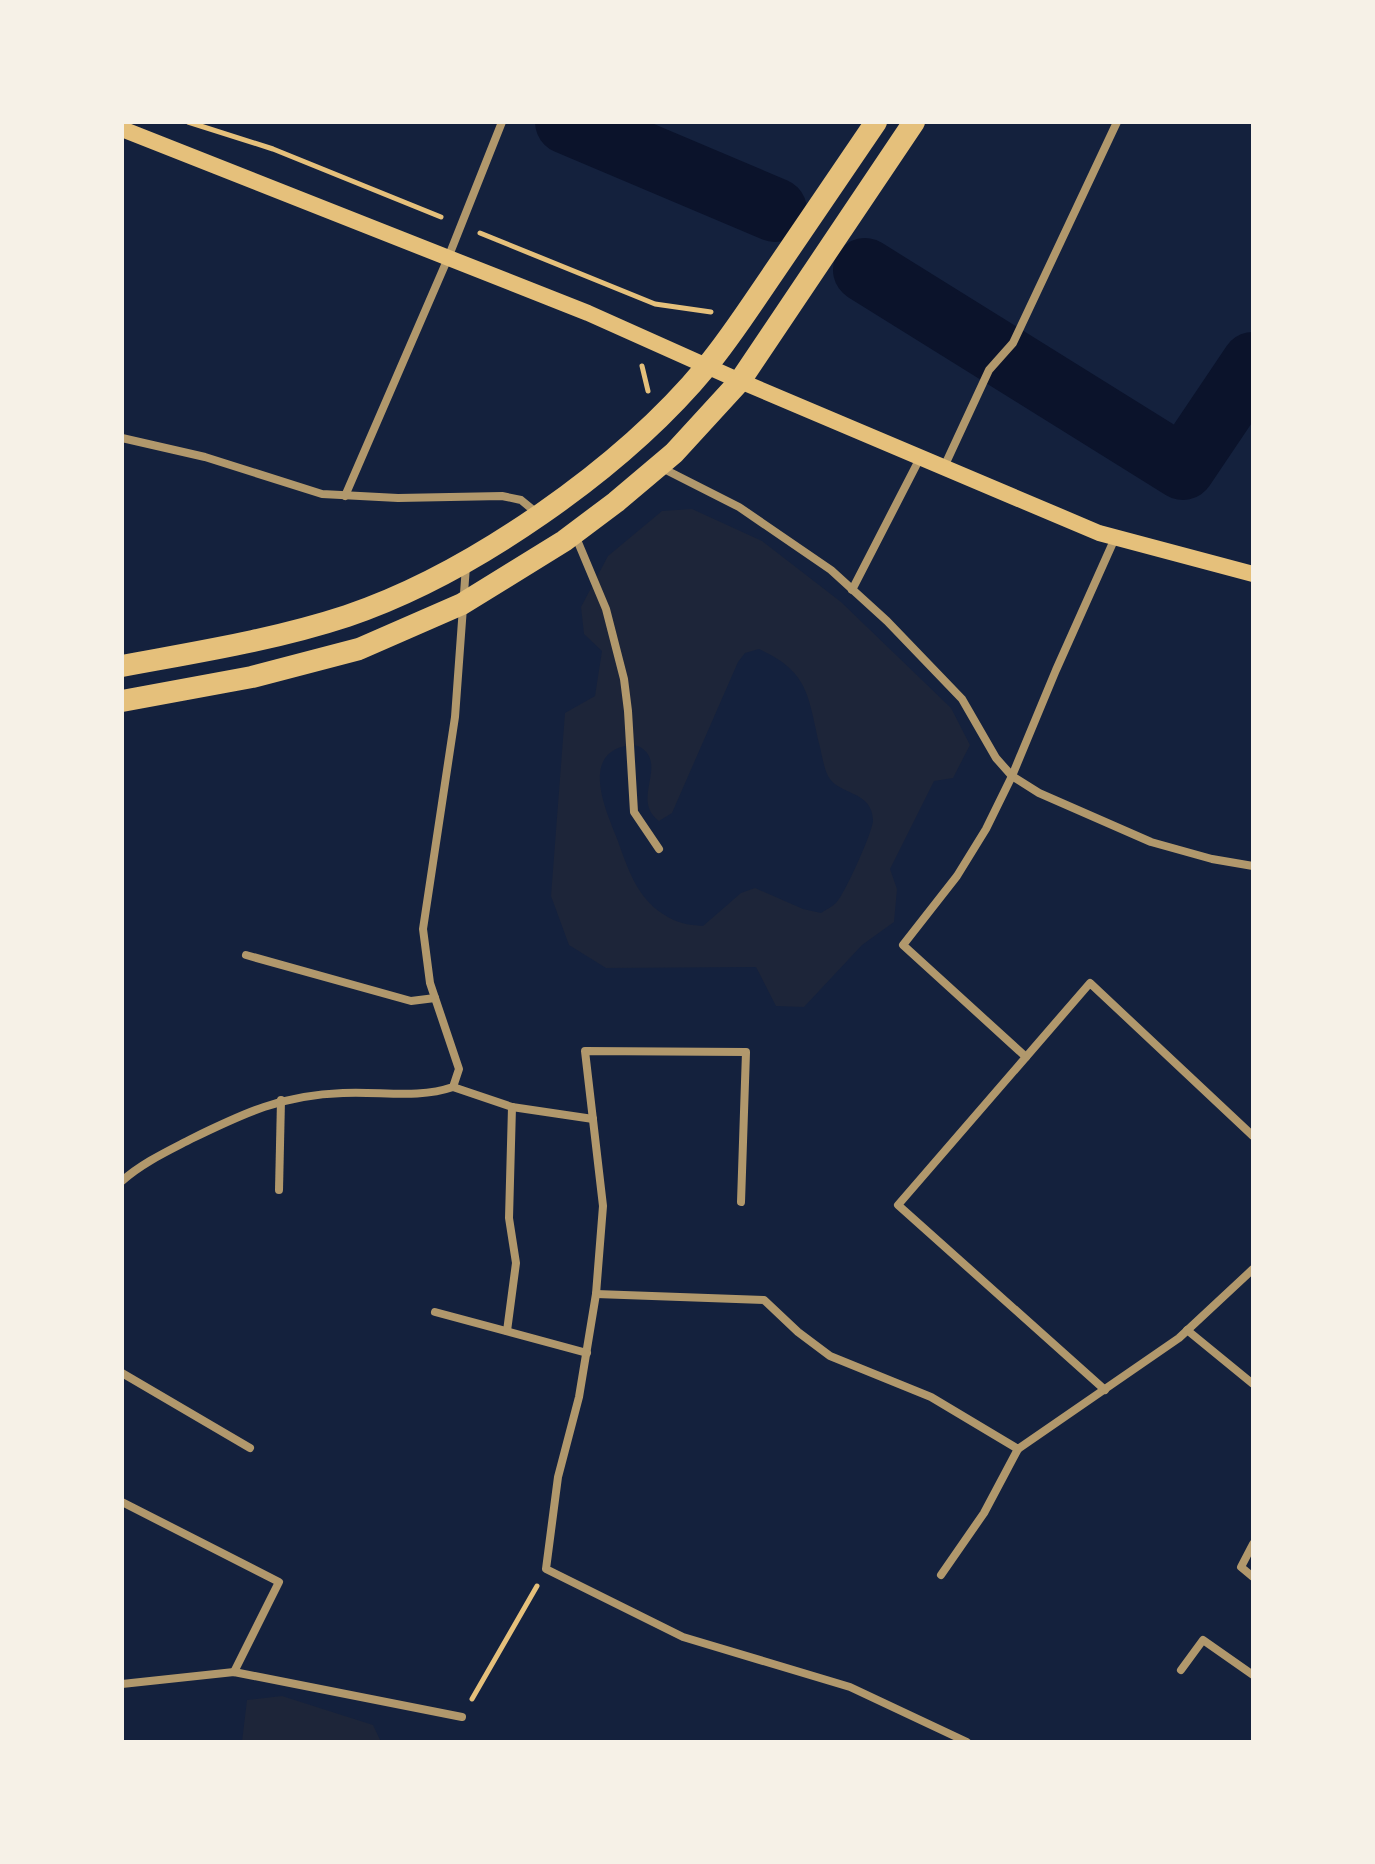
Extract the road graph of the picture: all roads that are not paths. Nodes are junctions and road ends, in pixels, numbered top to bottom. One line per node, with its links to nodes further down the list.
1 (502, 122): 6 (street)
2 (876, 122): 7 (highway)
3 (914, 122): 8 (highway)
4 (1117, 122): 12 (street)
5 (122, 129): 6 (main road)
6 (448, 258): 7 (main road); 13 (street)
7 (707, 366): 8 (main road); 14 (highway)
8 (740, 381): 10 (main road); 11 (highway)
9 (122, 438): 13 (street)
10 (920, 458): 12 (main road); 19 (street)
11 (658, 466): 15 (highway); 19 (street)
12 (944, 468): 16 (main road)
13 (345, 496): 14 (street)
14 (539, 515): 17 (highway)
15 (575, 533): 20 (highway); 24 (street)
16 (1115, 538): 18 (main road); 23 (street)
17 (467, 561): 20 (street); 21 (highway)
18 (1253, 574)
19 (852, 590): 23 (street)
20 (462, 604): 22 (highway); 27 (street)
21 (122, 666)
22 (122, 701)
23 (1012, 776): 25 (street); 28 (street)
24 (659, 849)
25 (1253, 866)
26 (246, 955): 27 (street)
27 (435, 998): 29 (street)
28 (1026, 1057): 33 (street); 45 (street)
29 (453, 1087): 30 (street); 31 (street)
30 (281, 1100): 34 (street); 35 (street)
31 (512, 1107): 32 (street); 41 (street)
32 (593, 1119): 36 (street); 38 (street)
33 (1253, 1136)
34 (122, 1181)
35 (279, 1190)
36 (741, 1202)
37 (1253, 1269): 40 (street)
38 (596, 1294): 42 (street); 47 (street)
39 (435, 1312): 41 (street)
40 (1187, 1330): 44 (street); 45 (street)
41 (507, 1331): 42 (street)
42 (587, 1353): 57 (street)
43 (122, 1373): 46 (street)
44 (1253, 1384)
45 (1105, 1390): 47 (street)
46 (250, 1448)
47 (1018, 1449): 50 (street)
48 (122, 1502): 53 (street)
49 (1253, 1544): 51 (street)
50 (941, 1575)
51 (1253, 1577)
52 (1181, 1670): 54 (street)
53 (234, 1672): 55 (street); 56 (street)
54 (1253, 1675)
55 (122, 1684)
56 (462, 1717)
57 (967, 1742)

